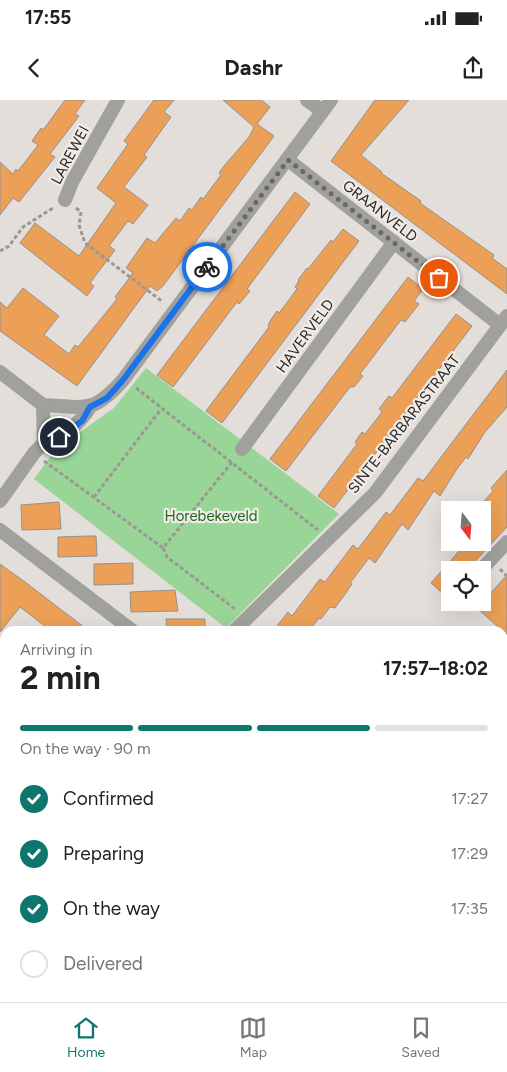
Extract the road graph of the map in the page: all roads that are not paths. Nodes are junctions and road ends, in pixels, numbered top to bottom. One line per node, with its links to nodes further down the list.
1 (118, 100): 6 (street, LAREWEI)
2 (307, 100): 4 (street)
3 (331, 100): 4 (street)
4 (322, 112): 5 (street)
5 (288, 160): 7 (street, GRAANVELD); 11 (street)
6 (65, 200)
7 (394, 242): 8 (street, GRAANVELD); 13 (street, HAVERVELD)
8 (503, 321): 19 (street, SINTE-BARBARASTRAAT)
9 (0, 372): 10 (street)
10 (43, 405): 11 (street); 12 (street)
11 (90, 407): 12 (street)
12 (44, 443): 14 (street)
13 (242, 449)
14 (0, 501)
15 (0, 530): 18 (street)
16 (507, 542): 17 (street)
17 (489, 561)
18 (126, 626)
19 (239, 626)

